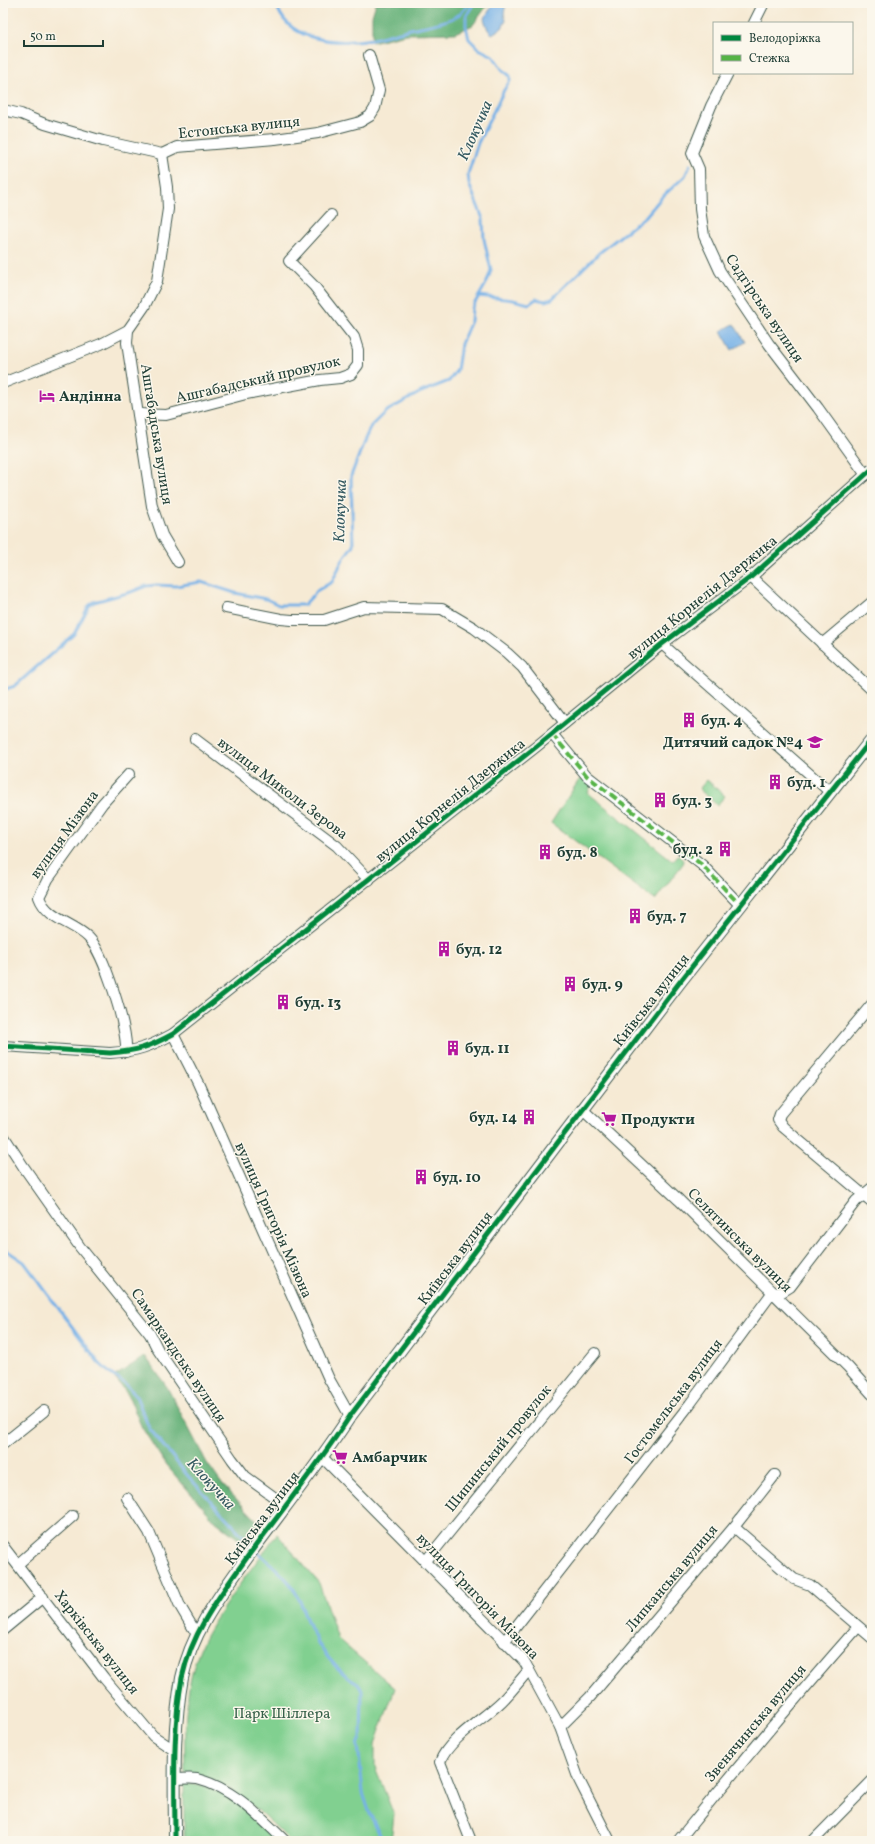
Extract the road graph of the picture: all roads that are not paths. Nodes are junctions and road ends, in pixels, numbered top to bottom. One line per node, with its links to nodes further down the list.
1 (764, 3): 2 (street)
2 (754, 22)
3 (369, 55): 6 (street, Естонська вулиця)
4 (727, 74): 11 (street, Садгірська вулиця)
5 (3, 110): 6 (street, Естонська вулиця)
6 (162, 154): 8 (street)
7 (331, 215): 10 (street, Ашгабадський провулок)
8 (128, 330): 9 (street); 10 (street, Ашгабадська вулиця)
9 (3, 383)
10 (138, 414): 12 (street, Ашгабадська вулиця)
11 (869, 472): 13 (street, вулиця Корнелія Дзержика)
12 (178, 562)
13 (751, 577): 16 (street, вулиця Корнелія Дзержика); 17 (street)
14 (872, 602): 17 (street)
15 (226, 608): 19 (street)
16 (662, 644): 19 (street, вулиця Корнелія Дзержика); 24 (street)
17 (822, 644): 18 (street)
18 (872, 690)
19 (565, 723): 20 (street, вулиця Корнелія Дзержика)
20 (552, 734): 25 (street, вулиця Корнелія Дзержика); 26 (street)
21 (872, 739): 24 (street, Київська вулиця)
22 (195, 740): 25 (street, вулиця Миколи Зерова)
23 (129, 774): 30 (street, вулиця Мізюна)
24 (830, 792): 26 (street, Київська вулиця)
25 (369, 880): 28 (street, вулиця Корнелія Дзержика)
26 (740, 905): 31 (street, Київська вулиця)
27 (872, 1004): 33 (street)
28 (173, 1034): 30 (street, вулиця Корнелія Дзержика); 38 (street, вулиця Григорія Мізюна)
29 (3, 1046): 30 (street, вулиця Корнелія Дзержика)
30 (126, 1052)
31 (583, 1110): 34 (street, Селятинська вулиця); 38 (street, Київська вулиця)
32 (3, 1135): 43 (street, Самаркандська вулиця)
33 (870, 1195): 34 (street, Гостомельська вулиця)
34 (772, 1294): 36 (street, Селятинська вулиця); 54 (street, Гостомельська вулиця)
35 (595, 1353): 47 (street, Шипинський провулок)
36 (872, 1394)
37 (44, 1411): 39 (street)
38 (350, 1416): 40 (street, Київська вулиця)
39 (3, 1444)
40 (323, 1458): 43 (street, Київська вулиця); 47 (street, вулиця Григорія Мізюна)
41 (775, 1475): 45 (street)
42 (127, 1498): 52 (street)
43 (285, 1505): 52 (street, Київська вулиця)
44 (73, 1516): 48 (street)
45 (734, 1527): 50 (street, Липканська вулиця); 56 (street, Липканська вулиця)
46 (3, 1546): 48 (street, Харківська вулиця)
47 (425, 1562): 54 (street, вулиця Григорія Мізюна)
48 (18, 1564): 49 (street, Харківська вулиця)
49 (43, 1597): 51 (street); 57 (street, Харківська вулиця)
50 (858, 1628): 53 (street, Липканська вулиця); 64 (street, Звенячинська вулиця)
51 (3, 1630)
52 (196, 1633): 57 (street, Київська вулиця)
53 (872, 1638)
54 (504, 1642): 55 (street, вулиця Григорія Мізюна)
55 (529, 1670): 56 (street, вулиця Григорія Мізюна); 62 (street)
56 (560, 1727): 63 (street, вулиця Григорія Мізюна)
57 (174, 1750): 58 (street, Київська вулиця)
58 (175, 1779): 60 (street, Київська вулиця); 61 (street)
59 (872, 1781): 65 (street)
60 (175, 1841)
61 (285, 1841)
62 (471, 1841)
63 (610, 1841)
64 (678, 1841)
65 (814, 1841)

